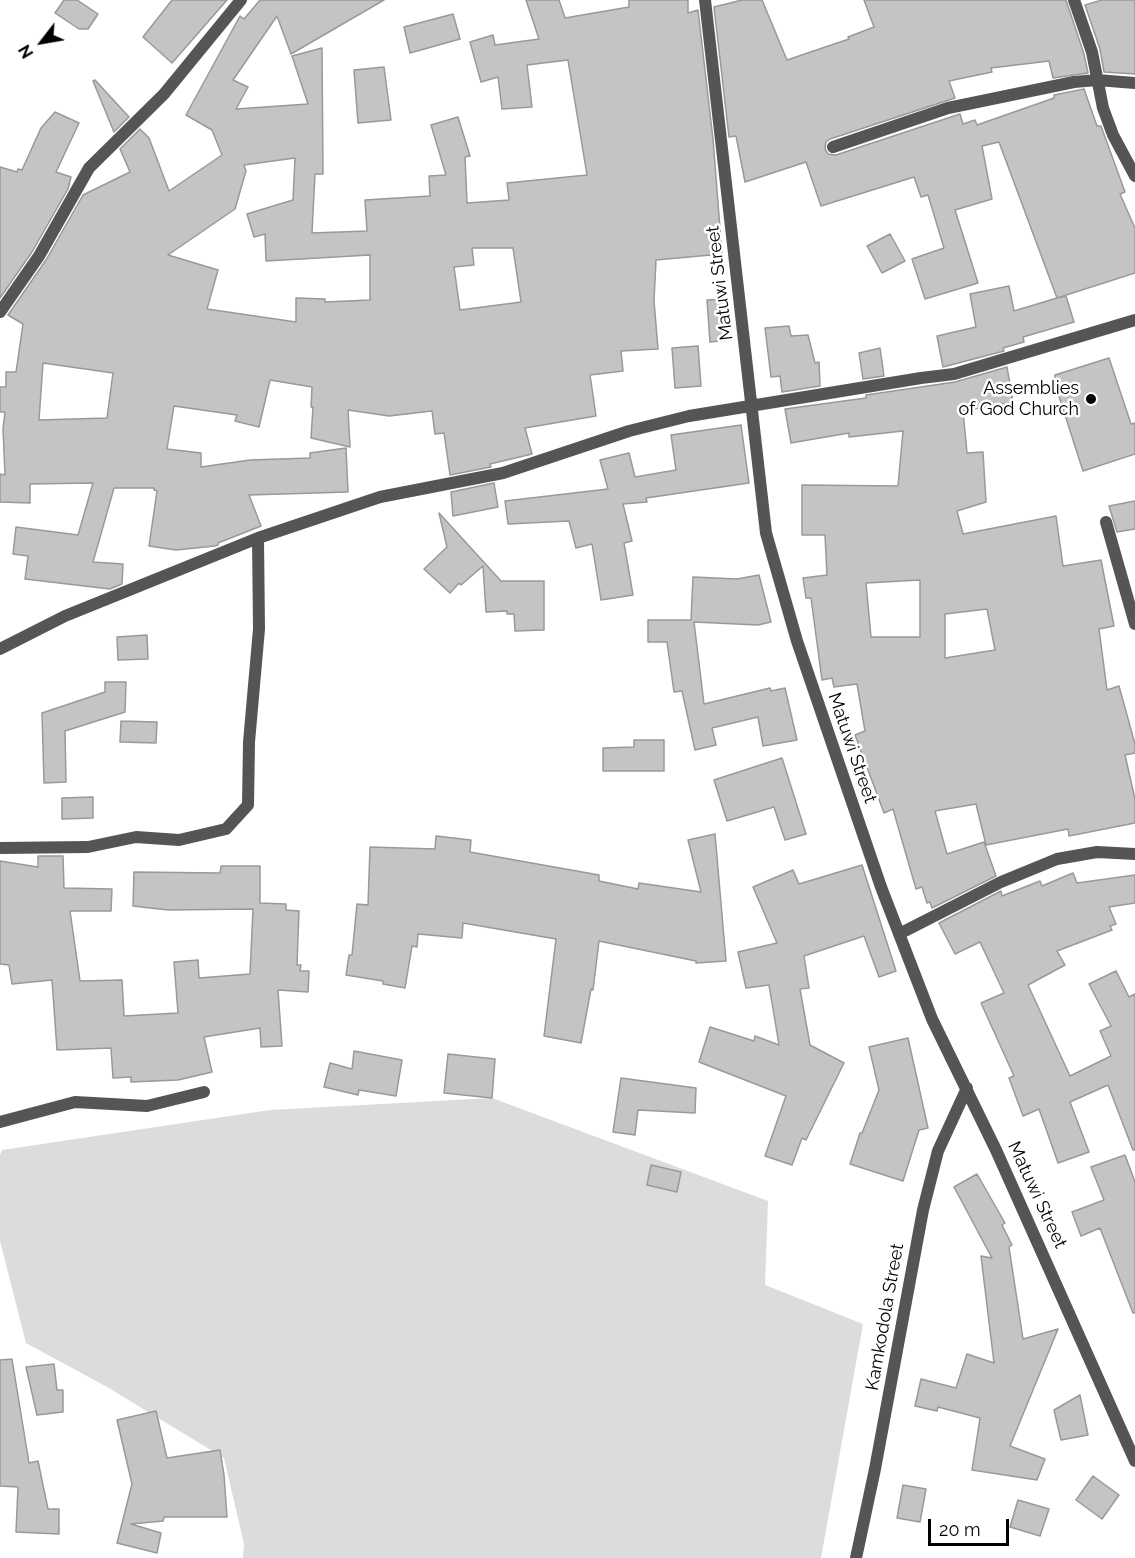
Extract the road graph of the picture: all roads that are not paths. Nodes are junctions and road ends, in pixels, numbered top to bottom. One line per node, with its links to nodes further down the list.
1 (241, 0): 8 (street)
2 (705, 0): 10 (street, Matuwi Street)
3 (1074, 0): 4 (street)
4 (1097, 80): 5 (street); 6 (street); 7 (street)
5 (1135, 83)
6 (833, 147)
7 (1135, 176)
8 (0, 312)
9 (1135, 320): 10 (street)
10 (750, 406): 12 (street); 17 (street, Matuwi Street)
11 (1106, 522): 13 (street)
12 (258, 538): 14 (street); 15 (street)
13 (1135, 624)
14 (0, 650)
15 (0, 848)
16 (1135, 854): 17 (street)
17 (899, 934): 18 (street, Matuwi Street)
18 (967, 1088): 21 (street, Matuwi Street); 22 (street, Kamkodola Street)
19 (204, 1092): 20 (street)
20 (0, 1122)
21 (1135, 1461)
22 (856, 1558)

